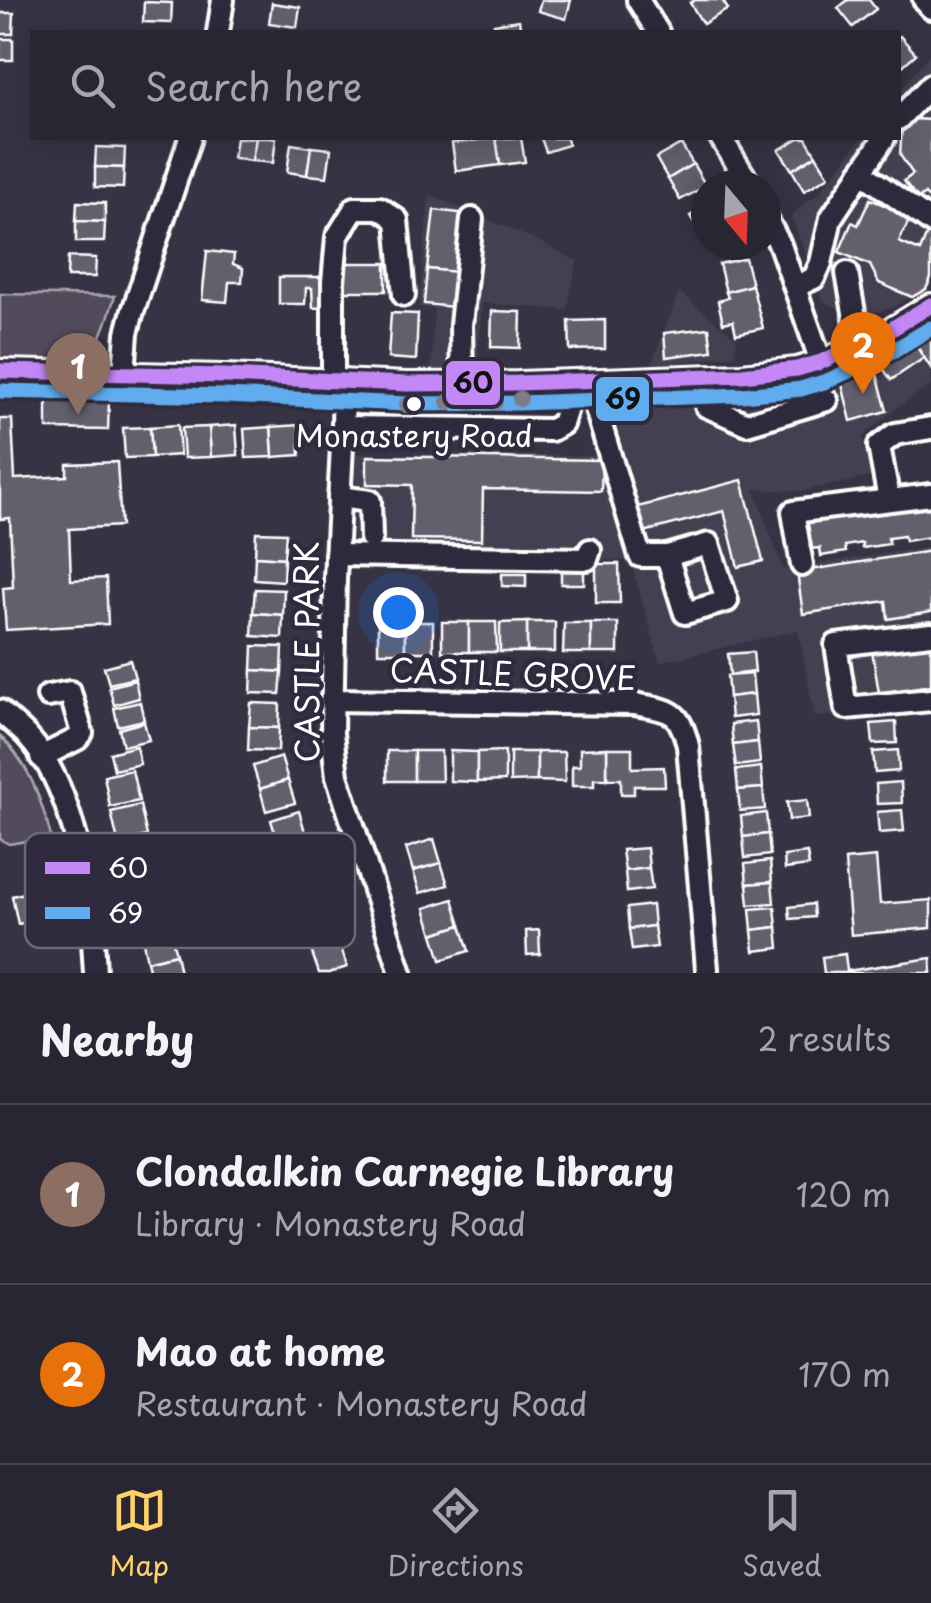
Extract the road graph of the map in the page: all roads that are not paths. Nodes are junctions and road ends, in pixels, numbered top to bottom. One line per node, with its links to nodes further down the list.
1 (223, 0): 5 (street)
2 (638, 0): 6 (street)
3 (924, 0): 4 (street)
4 (931, 8)
5 (218, 30)
6 (651, 30)
7 (931, 85): 8 (street)
8 (901, 117)
9 (189, 140): 24 (street)
10 (723, 140): 12 (street)
11 (883, 140): 13 (street)
12 (741, 170)
13 (861, 172): 15 (street); 18 (street)
14 (472, 219): 29 (street)
15 (931, 222)
16 (781, 248): 18 (street)
17 (848, 273): 21 (street)
18 (795, 288): 22 (street)
19 (404, 295): 26 (street, CASTLE PARK)
20 (931, 305): 21 (street)
21 (860, 346): 22 (street)
22 (821, 362): 25 (street)
23 (0, 371): 24 (street)
24 (124, 374): 26 (street)
25 (703, 377): 27 (street); 30 (street)
26 (338, 381): 29 (street); 31 (street, CASTLE PARK)
27 (593, 381): 28 (street); 39 (street)
28 (566, 382): 29 (street); 31 (street)
29 (462, 384)
30 (827, 400)
31 (343, 428): 34 (street, CASTLE PARK)
32 (931, 428): 35 (street)
33 (931, 495): 35 (street)
34 (339, 498): 36 (street); 38 (street, CASTLE PARK)
35 (889, 500): 40 (street)
36 (371, 538)
37 (590, 550): 38 (street)
38 (336, 555): 43 (street, CASTLE PARK)
39 (667, 556)
40 (802, 565)
41 (931, 634): 44 (street)
42 (48, 696): 46 (street)
43 (331, 700): 49 (street, CASTLE GROVE); 51 (street, CASTLE PARK)
44 (931, 700)
45 (0, 711): 46 (street)
46 (41, 756): 47 (street)
47 (73, 833)
48 (94, 948): 50 (street)
49 (706, 968)
50 (95, 973)
51 (401, 973)

